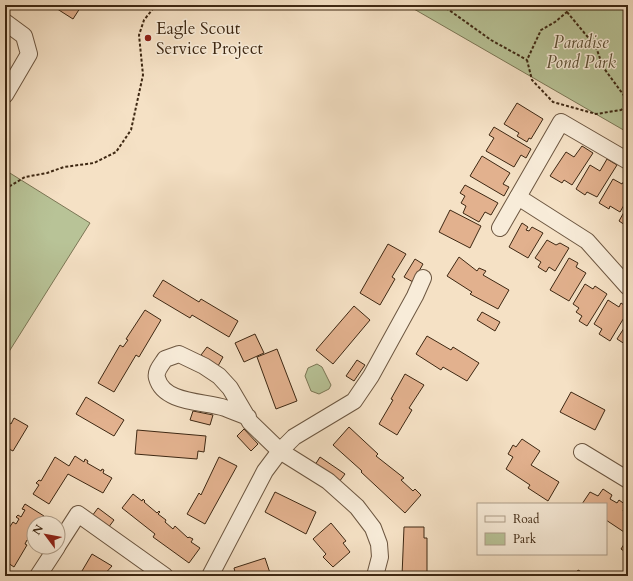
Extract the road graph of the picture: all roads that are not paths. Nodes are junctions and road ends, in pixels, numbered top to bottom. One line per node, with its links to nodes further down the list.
1 (5, 22): 2 (street)
2 (5, 95)
3 (628, 161): 4 (street)
4 (518, 197): 5 (street); 7 (street)
5 (500, 228)
6 (423, 278): 9 (street)
7 (628, 287)
8 (248, 417): 8 (street); 9 (street)
9 (280, 451): 16 (street); 17 (street)
10 (582, 452): 11 (street)
11 (628, 480)
12 (66, 532): 15 (street)
13 (51, 555): 14 (street)
14 (38, 576)
15 (165, 576)
16 (210, 576)
17 (375, 576)

